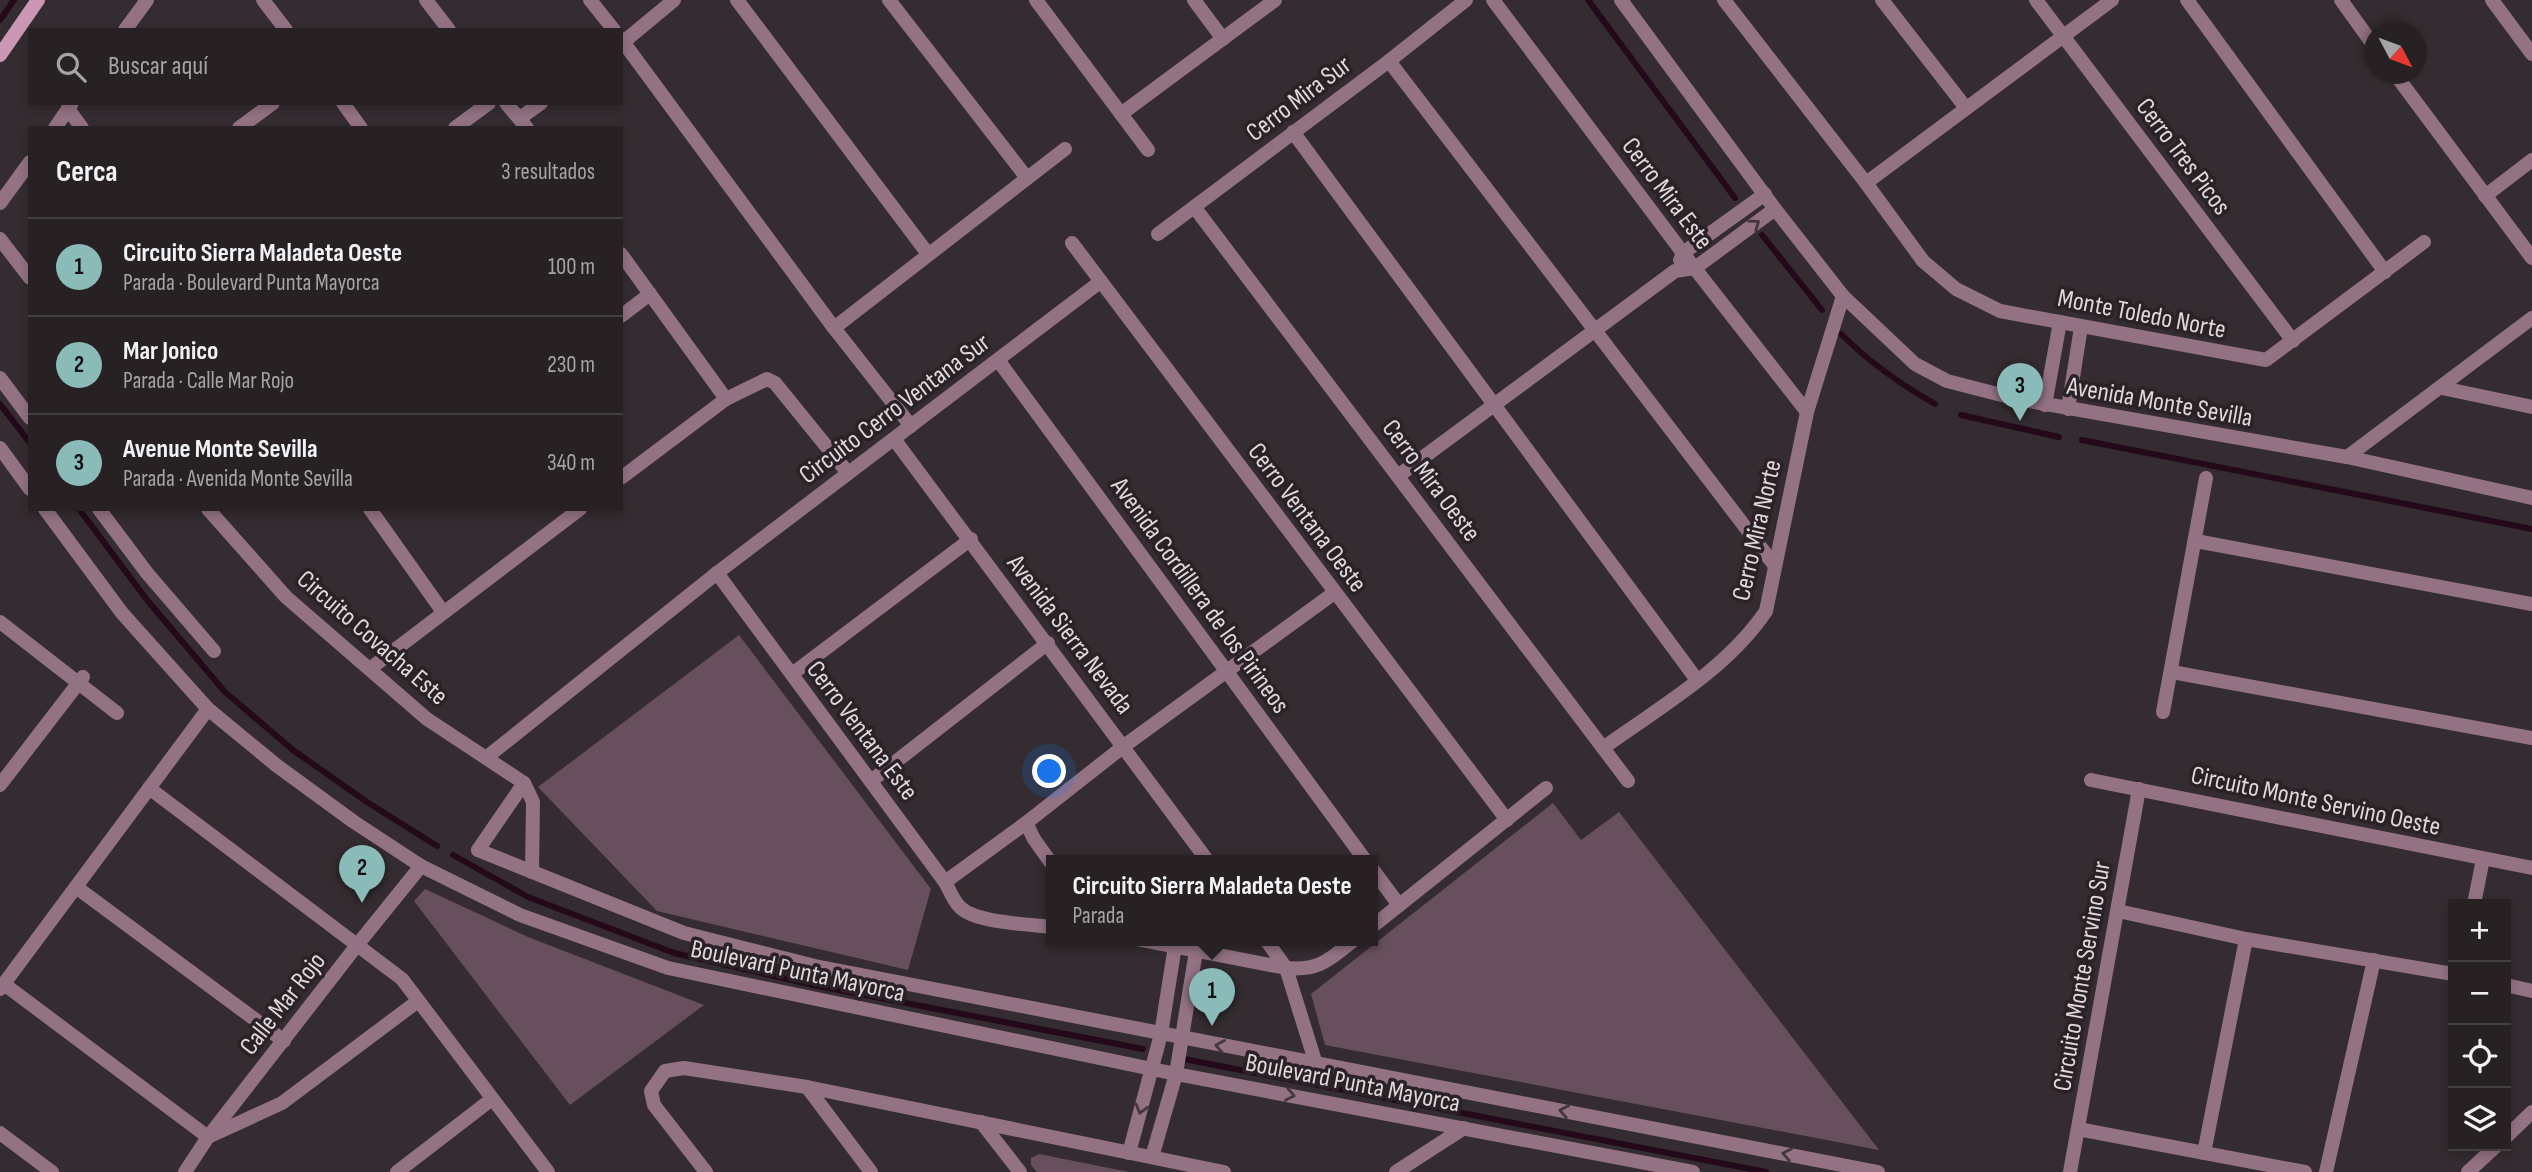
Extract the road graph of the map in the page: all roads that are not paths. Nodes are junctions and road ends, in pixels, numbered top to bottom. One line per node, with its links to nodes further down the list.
1 (38, 0): 32 (main road)
2 (147, 0): 22 (street)
3 (263, 0): 23 (street)
4 (426, 0): 24 (street)
5 (590, 0): 25 (street)
6 (674, 0): 29 (street)
7 (737, 0): 66 (street)
8 (889, 0): 54 (street)
9 (1037, 0): 42 (street)
10 (1194, 0): 28 (street)
11 (1275, 0): 28 (street)
12 (1466, 0): 33 (street, Cerro Mira Sur)
13 (1493, 0): 65 (street, Cerro Mira Este)
14 (1620, 0): 56 (street, Avenida Monte Sevilla)
15 (1724, 0): 55 (street, Monte Toledo Norte)
16 (1882, 0): 41 (street)
17 (2036, 0): 27 (street, Cerro Tres Picos)
18 (2112, 0): 27 (street)
19 (2187, 0): 71 (street)
20 (2341, 0): 26 (street)
21 (2492, 0): 31 (street)
22 (126, 28)
23 (284, 28)
24 (447, 28)
25 (612, 28)
26 (2364, 31)
27 (2064, 37): 41 (street); 82 (street, Cerro Tres Picos)
28 (1223, 38): 42 (street)
29 (623, 41)
30 (623, 43): 80 (street)
31 (2532, 54)
32 (0, 55)
33 (1389, 61): 49 (street, Cerro Mira Sur); 81 (street)
34 (2402, 84): 57 (street)
35 (270, 105): 46 (street)
36 (344, 105): 47 (street)
37 (486, 105): 48 (street)
38 (508, 105): 43 (street)
39 (539, 105): 43 (street)
40 (70, 106): 44 (street); 45 (street)
41 (1966, 108): 55 (street)
42 (1121, 114): 51 (street)
43 (524, 123)
44 (55, 126)
45 (81, 126)
46 (242, 126)
47 (360, 126)
48 (458, 126)
49 (1293, 132): 59 (street, Cerro Mira Sur); 88 (street)
50 (1065, 149): 54 (street)
51 (1147, 150)
52 (2532, 160): 57 (street)
53 (28, 165): 58 (street)
54 (1027, 178): 66 (street)
55 (1866, 183): 78 (street, Monte Toledo Norte)
56 (1765, 194): 60 (street, Avenida Monte Sevilla); 65 (street)
57 (2485, 196): 68 (street)
58 (0, 204)
59 (1195, 208): 61 (street, Cerro Mira Sur); 99 (street, Cerro Mira Oeste)
60 (1775, 209): 69 (street, one-way to 60); 75 (street, Avenida Monte Sevilla)
61 (1157, 234)
62 (0, 239): 72 (street)
63 (2424, 242): 71 (street, Monte Toledo Norte)
64 (1072, 243): 73 (street, Cerro Ventana Oeste)
65 (1683, 253): 69 (street, Cerro Mira Este); 70 (street)
66 (928, 254): 80 (street)
67 (623, 257): 74 (street)
68 (2532, 258)
69 (1695, 268): 70 (street); 91 (street, Cerro Mira Este)
70 (1675, 271): 81 (street)
71 (2385, 272): 82 (street, Monte Toledo Norte)
72 (28, 275)
73 (1100, 282): 83 (street, Circuito Cerro Ventana Sur); 112 (street, Cerro Ventana Oeste)
74 (650, 294): 76 (street); 86 (street)
75 (1843, 296): 87 (street, Avenida Monte Sevilla); 91 (street, Cerro Mira Norte)
76 (623, 314)
77 (2532, 318): 85 (street)
78 (2060, 322): 79 (street, Monte Toledo Norte); 87 (street)
79 (2081, 327): 82 (street, Monte Toledo Norte); 90 (street)
80 (834, 328): 93 (street)
81 (1594, 331): 88 (street); 110 (street)
82 (2293, 341)
83 (998, 360): 93 (street, Circuito Cerro Ventana Sur); 119 (street, Avenida Cordillera de los Pirineos)
84 (0, 378): 92 (street)
85 (2442, 388): 89 (street); 96 (street)
86 (726, 399): 97 (street); 98 (street)
87 (2045, 405): 90 (street, Avenida Monte Sevilla)
88 (1493, 406): 99 (street); 123 (street)
89 (2532, 407)
90 (2068, 409): 96 (street, Avenida Monte Sevilla)
91 (1807, 412): 110 (street, Cerro Mira Norte)
92 (28, 415)
93 (911, 426): 94 (street, Circuito Cerro Ventana Sur)
94 (894, 439): 97 (street, Circuito Cerro Ventana Sur); 108 (street, Avenida Sierra Nevada)
95 (0, 448): 101 (street)
96 (2347, 457): 102 (street, Avenida Monte Sevilla)
97 (848, 473): 111 (street, Circuito Cerro Ventana Sur)
98 (623, 476)
99 (1398, 476): 129 (street, Cerro Mira Oeste)
100 (2206, 478): 109 (street)
101 (28, 486)
102 (2532, 498)
103 (46, 511): 124 (street, Boulevard Punta Mayorca)
104 (100, 511): 117 (street)
105 (210, 511): 118 (street, Circuito Covacha Este)
106 (371, 511): 114 (street)
107 (577, 511): 114 (street)
108 (971, 539): 116 (street, Avenida Sierra Nevada); 121 (street)
109 (2196, 541): 113 (street); 120 (street)
110 (1774, 566): 123 (street, Cerro Mira Norte)
111 (717, 573): 121 (street, Cerro Ventana Este); 130 (street, Circuito Cerro Ventana Sur)
112 (1334, 593): 119 (street); 139 (street, Cerro Ventana Oeste)
113 (2532, 604)
114 (443, 612): 118 (street)
115 (0, 622): 122 (street)
116 (1048, 643): 128 (street, Avenida Sierra Nevada); 132 (street)
117 (214, 651)
118 (371, 668): 130 (street, Circuito Covacha Este)
119 (1227, 671): 128 (street); 142 (street, Avenida Cordillera de los Pirineos)
120 (2172, 672): 125 (street); 127 (street)
121 (792, 674): 132 (street, Cerro Ventana Este)
122 (81, 680): 126 (street); 135 (street)
123 (1697, 680): 129 (street, Cerro Mira Norte)
124 (208, 709): 136 (street); 145 (street, Boulevard Punta Mayorca)
125 (2163, 712)
126 (117, 713)
127 (2532, 738)
128 (1124, 746): 140 (street); 141 (street, Avenida Sierra Nevada)
129 (1603, 748): 133 (street, Cerro Mira Oeste)
130 (486, 757): 134 (street, Circuito Covacha Este)
131 (2091, 780): 138 (street, Circuito Monte Servino Oeste)
132 (871, 781): 149 (street, Cerro Ventana Este)
133 (1628, 782)
134 (524, 783): 147 (street); 147 (street, Boulevard Punta Mayorca)
135 (0, 785)
136 (149, 788): 150 (street); 157 (street)
137 (1546, 789): 139 (street)
138 (2139, 789): 144 (street, Circuito Monte Servino Oeste); 153 (street, Circuito Monte Servino Sur)
139 (1507, 820): 152 (street)
140 (1026, 823): 143 (street); 149 (street)
141 (1203, 855)
142 (1361, 855)
143 (1046, 856)
144 (2483, 859): 146 (street, Circuito Monte Servino Oeste); 151 (street)
145 (421, 866): 157 (street, Calle Mar Rojo); 173 (street, Boulevard Punta Mayorca)
146 (2532, 868)
147 (532, 872): 169 (street, Boulevard Punta Mayorca)
148 (1378, 877): 152 (street)
149 (945, 882): 155 (street, Cerro Ventana Este)
150 (76, 887): 165 (street); 171 (street)
151 (2475, 899)
152 (1399, 905): 154 (street)
153 (2118, 911): 156 (street); 180 (street, Circuito Monte Servino Sur)
154 (1378, 922)
155 (1046, 926)
156 (2246, 939): 162 (street); 186 (street)
157 (358, 944): 168 (street); 171 (street, Calle Mar Rojo)
158 (1175, 946): 161 (street); 169 (street)
159 (1270, 946): 163 (street)
160 (1347, 946): 163 (street)
161 (1196, 951): 163 (street); 170 (street)
162 (2374, 960): 164 (street); 201 (street)
163 (1286, 968): 172 (street)
164 (2448, 973)
165 (2, 986): 183 (street)
166 (2511, 986): 167 (street)
167 (2532, 991)
168 (418, 1001): 176 (street); 183 (street)
169 (1161, 1034): 170 (street, Boulevard Punta Mayorca); 173 (street)
170 (1181, 1039): 172 (street, Boulevard Punta Mayorca, one-way to 170); 174 (street)
171 (284, 1041): 183 (street, Calle Mar Rojo)
172 (1316, 1064): 198 (street, Boulevard Punta Mayorca, one-way to 172)
173 (1151, 1069): 174 (street, Boulevard Punta Mayorca); 185 (street, one-way to 185)
174 (1176, 1074): 179 (street, Boulevard Punta Mayorca, one-way to 179); 187 (street)
175 (807, 1087): 178 (street); 192 (street); 193 (street)
176 (492, 1099): 190 (street); 191 (street)
177 (2532, 1112): 181 (street)
178 (981, 1122): 185 (street); 194 (street)
179 (1464, 1128): 196 (street); 197 (street, Boulevard Punta Mayorca)
180 (2078, 1129): 186 (street); 199 (street, Circuito Monte Servino Sur)
181 (2511, 1132)
182 (0, 1133): 188 (street)
183 (208, 1138): 189 (street, Calle Mar Rojo)
184 (2491, 1151): 202 (street)
185 (1129, 1153): 187 (street)
186 (2204, 1153): 200 (street)
187 (1152, 1157): 195 (street)
188 (42, 1169)
189 (184, 1172)
190 (397, 1172)
191 (548, 1172)
192 (706, 1172)
193 (871, 1172)
194 (1020, 1172)
195 (1224, 1172)
196 (1396, 1172)
197 (1693, 1172)
198 (1878, 1172)
199 (2070, 1172)
200 (2305, 1172)
201 (2326, 1172)
202 (2468, 1172)

